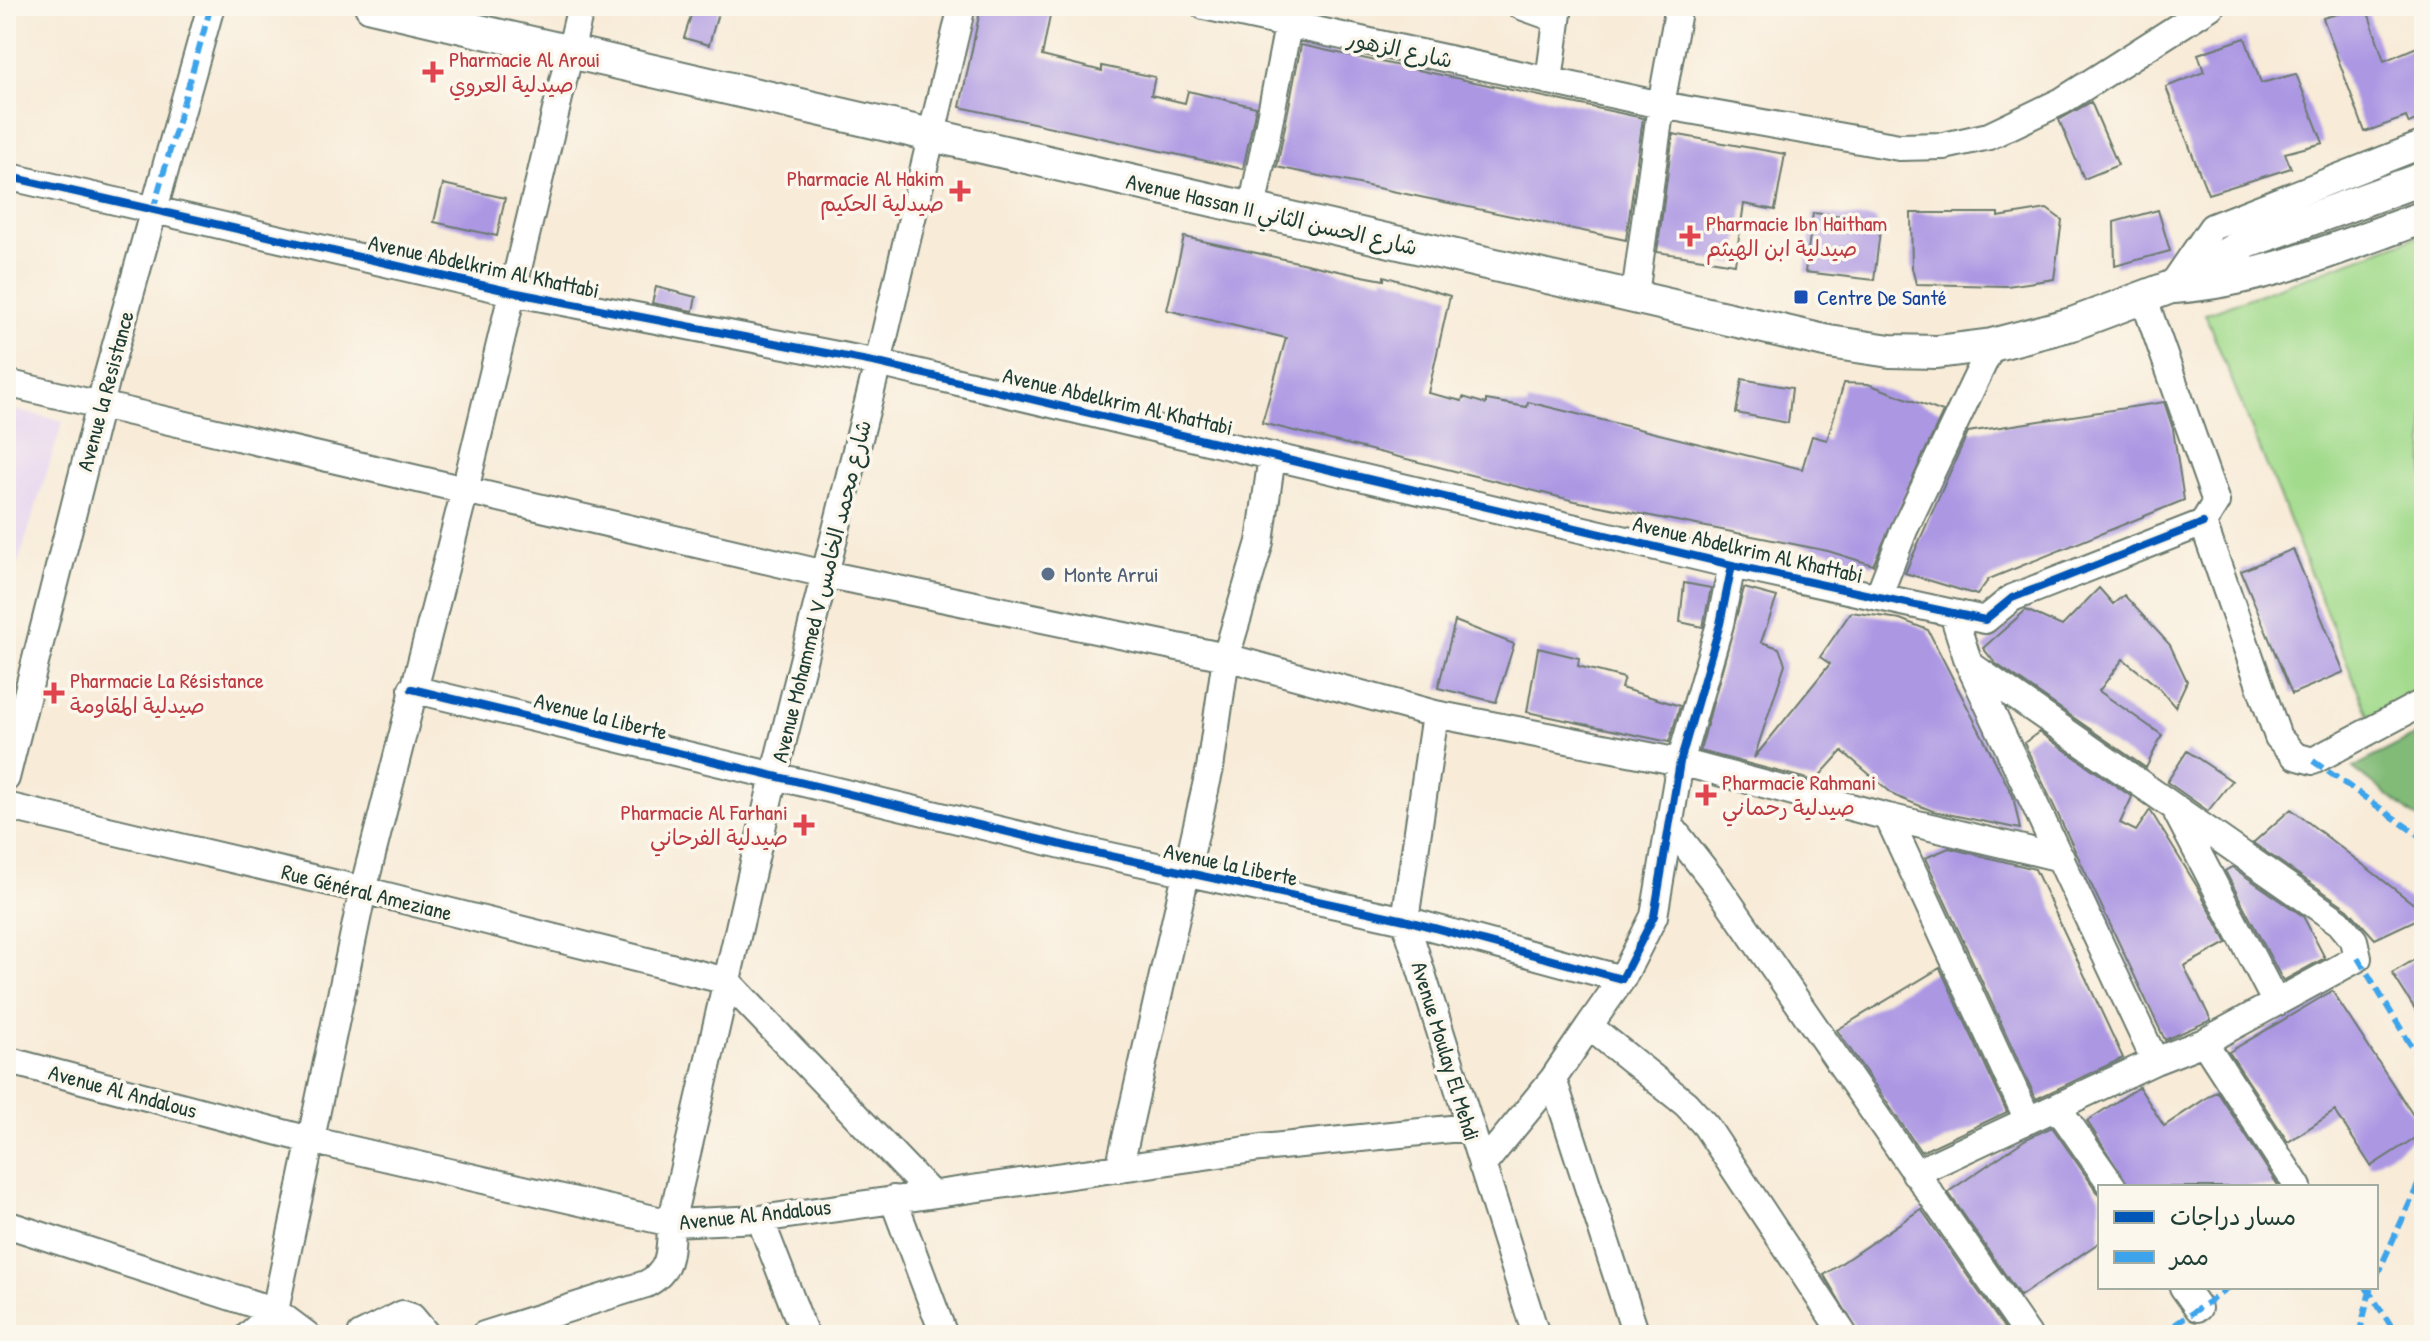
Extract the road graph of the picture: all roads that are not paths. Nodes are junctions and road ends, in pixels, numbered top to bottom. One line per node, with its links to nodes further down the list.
1 (211, 6): 18 (street, Avenue la Resistance)
2 (371, 6): 11 (main road, Avenue Hassan II شارع الحسن الثاني)
3 (581, 6): 11 (street)
4 (962, 6): 14 (street, Avenue Mohammed V شارع محمد الخامس)
5 (1204, 6): 10 (street, شارع الزهور)
6 (1521, 6): 9 (street)
7 (1679, 6): 13 (street)
8 (2211, 6): 13 (street, شارع الزهور)
9 (1558, 13): 12 (street)
10 (1279, 18): 12 (street, شارع الزهور); 19 (street)
11 (573, 51): 14 (main road, Avenue Hassan II شارع الحسن الثاني); 21 (street)
12 (1549, 81): 13 (street, شارع الزهور)
13 (1661, 105): 23 (street)
14 (933, 134): 19 (main road, Avenue Hassan II شارع الحسن الثاني); 25 (street, Avenue Mohammed V شارع محمد الخامس)
15 (2424, 144): 22 (street)
16 (6, 176): 18 (street, Avenue Abdelkrim Al Khattabi)
17 (2424, 178): 22 (main road, Avenue Hassan II شارع الحسن الثاني)
18 (153, 210): 21 (street, Avenue Abdelkrim Al Khattabi); 27 (street, Avenue la Resistance)
19 (1252, 210): 23 (main road, Avenue Hassan II شارع الحسن الثاني)
20 (2424, 217): 22 (main road, Avenue Hassan II شارع الحسن الثاني)
21 (512, 292): 25 (street, Avenue Abdelkrim Al Khattabi); 29 (street)
22 (2158, 293): 24 (main road, Avenue Hassan II شارع الحسن الثاني); 30 (street)
23 (1635, 295): 24 (main road, Avenue Hassan II شارع الحسن الثاني)
24 (1992, 345): 33 (street)
25 (878, 363): 28 (street, Avenue Abdelkrim Al Khattabi); 32 (street, Avenue Mohammed V شارع محمد الخامس)
26 (6, 383): 27 (street)
27 (100, 406): 29 (street); 42 (street, Avenue la Resistance)
28 (1272, 456): 31 (street, Avenue Abdelkrim Al Khattabi); 35 (street)
29 (465, 490): 32 (street); 37 (street)
30 (2203, 523): 34 (street, Avenue Abdelkrim Al Khattabi); 38 (street)
31 (1732, 565): 33 (street, Avenue Abdelkrim Al Khattabi); 40 (street)
32 (825, 574): 35 (street); 41 (street, Avenue Mohammed V شارع محمد الخامس)
33 (1878, 597): 34 (street, Avenue Abdelkrim Al Khattabi)
34 (1953, 614): 36 (street)
35 (1226, 657): 39 (street); 48 (street)
36 (1969, 664): 44 (street); 47 (street)
37 (412, 689): 41 (street, Avenue la Liberte); 49 (street)
38 (2424, 702)
39 (1435, 714): 40 (street); 50 (street, Avenue Moulay El Mehdi)
40 (1680, 762): 45 (street); 46 (street)
41 (774, 776): 48 (street, Avenue la Liberte); 52 (street, Avenue Mohammed V شارع محمد الخامس)
42 (6, 778)
43 (6, 806): 49 (street, Rue Général Ameziane)
44 (2175, 810): 53 (street); 53 (street)
45 (1888, 817): 47 (street); 60 (street)
46 (1669, 824): 51 (street); 65 (street)
47 (2061, 858): 57 (street)
48 (1184, 873): 50 (street, Avenue la Liberte); 64 (street)
49 (363, 890): 52 (street, Rue Général Ameziane); 62 (street)
50 (1405, 920): 51 (street, Avenue la Liberte); 61 (street, Avenue Moulay El Mehdi)
51 (1622, 979): 54 (street)
52 (727, 981): 68 (street); 71 (street, Avenue Mohammed V شارع محمد الخامس)
53 (2276, 1003): 55 (street)
54 (1589, 1026): 58 (street); 84 (street)
55 (2204, 1042): 57 (street); 67 (street)
56 (6, 1060): 62 (street, Avenue Al Andalous)
57 (2155, 1061): 59 (street)
58 (1553, 1079): 63 (street); 83 (street)
59 (2058, 1108): 60 (street); 66 (street)
60 (2028, 1120): 65 (street)
61 (1470, 1127): 63 (street, Avenue Moulay El Mehdi); 64 (street, Avenue Al Andalous)
62 (310, 1140): 71 (street, Avenue Al Andalous); 73 (street)
63 (1482, 1166): 82 (street, Avenue Moulay El Mehdi)
64 (1119, 1169): 68 (street, Avenue Al Andalous)
65 (1915, 1173): 85 (street)
66 (2112, 1185)
67 (2297, 1185)
68 (931, 1194): 69 (street, Avenue Al Andalous)
69 (893, 1199): 70 (street, Avenue Al Andalous); 81 (street)
70 (760, 1219): 71 (street, Avenue Al Andalous); 80 (street)
71 (671, 1223): 74 (street, Avenue Mohammed V شارع محمد الخامس)
72 (6, 1224): 73 (street)
73 (275, 1311): 75 (street); 76 (street)
74 (548, 1326): 79 (street, Avenue Mohammed V شارع محمد الخامس)
75 (249, 1335)
76 (307, 1335)
77 (361, 1335): 78 (street)
78 (427, 1335)
79 (484, 1335)
80 (805, 1335)
81 (944, 1335)
82 (1536, 1335)
83 (1636, 1335)
84 (1844, 1335)
85 (2028, 1335)

